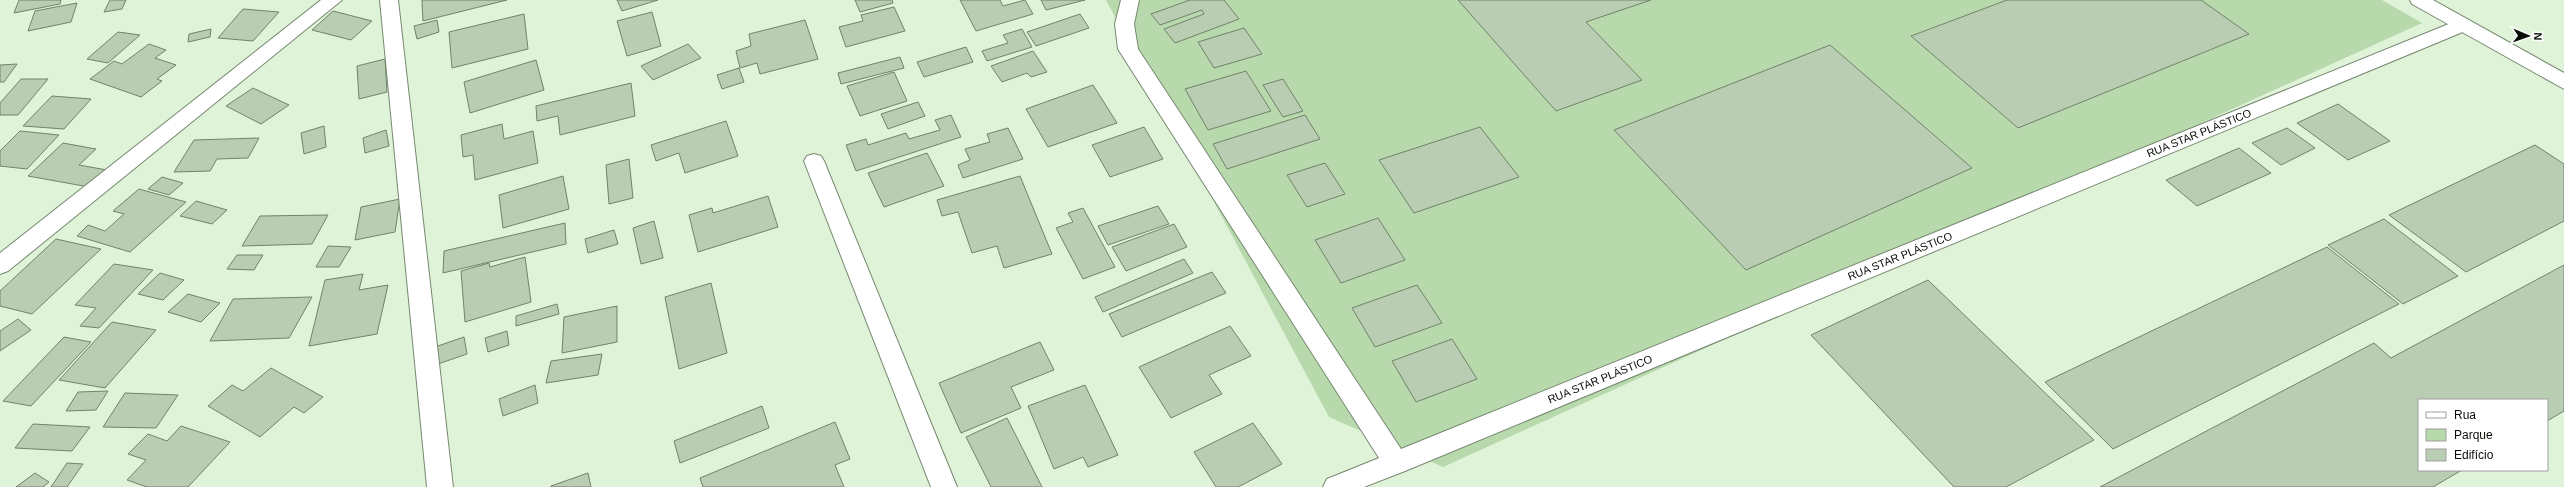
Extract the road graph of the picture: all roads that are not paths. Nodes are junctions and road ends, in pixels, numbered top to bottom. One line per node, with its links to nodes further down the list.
1 (333, 0): 8 (street)
2 (389, 0): 10 (street)
3 (1130, 0): 9 (street)
4 (2419, 0): 5 (street)
5 (2463, 25): 6 (street); 9 (street, RUA STAR PLÁSTICO)
6 (2564, 82)
7 (814, 161): 11 (street)
8 (0, 265)
9 (1396, 463): 12 (street, RUA STAR PLÁSTICO)
10 (440, 487)
11 (944, 487)
12 (1336, 487)

